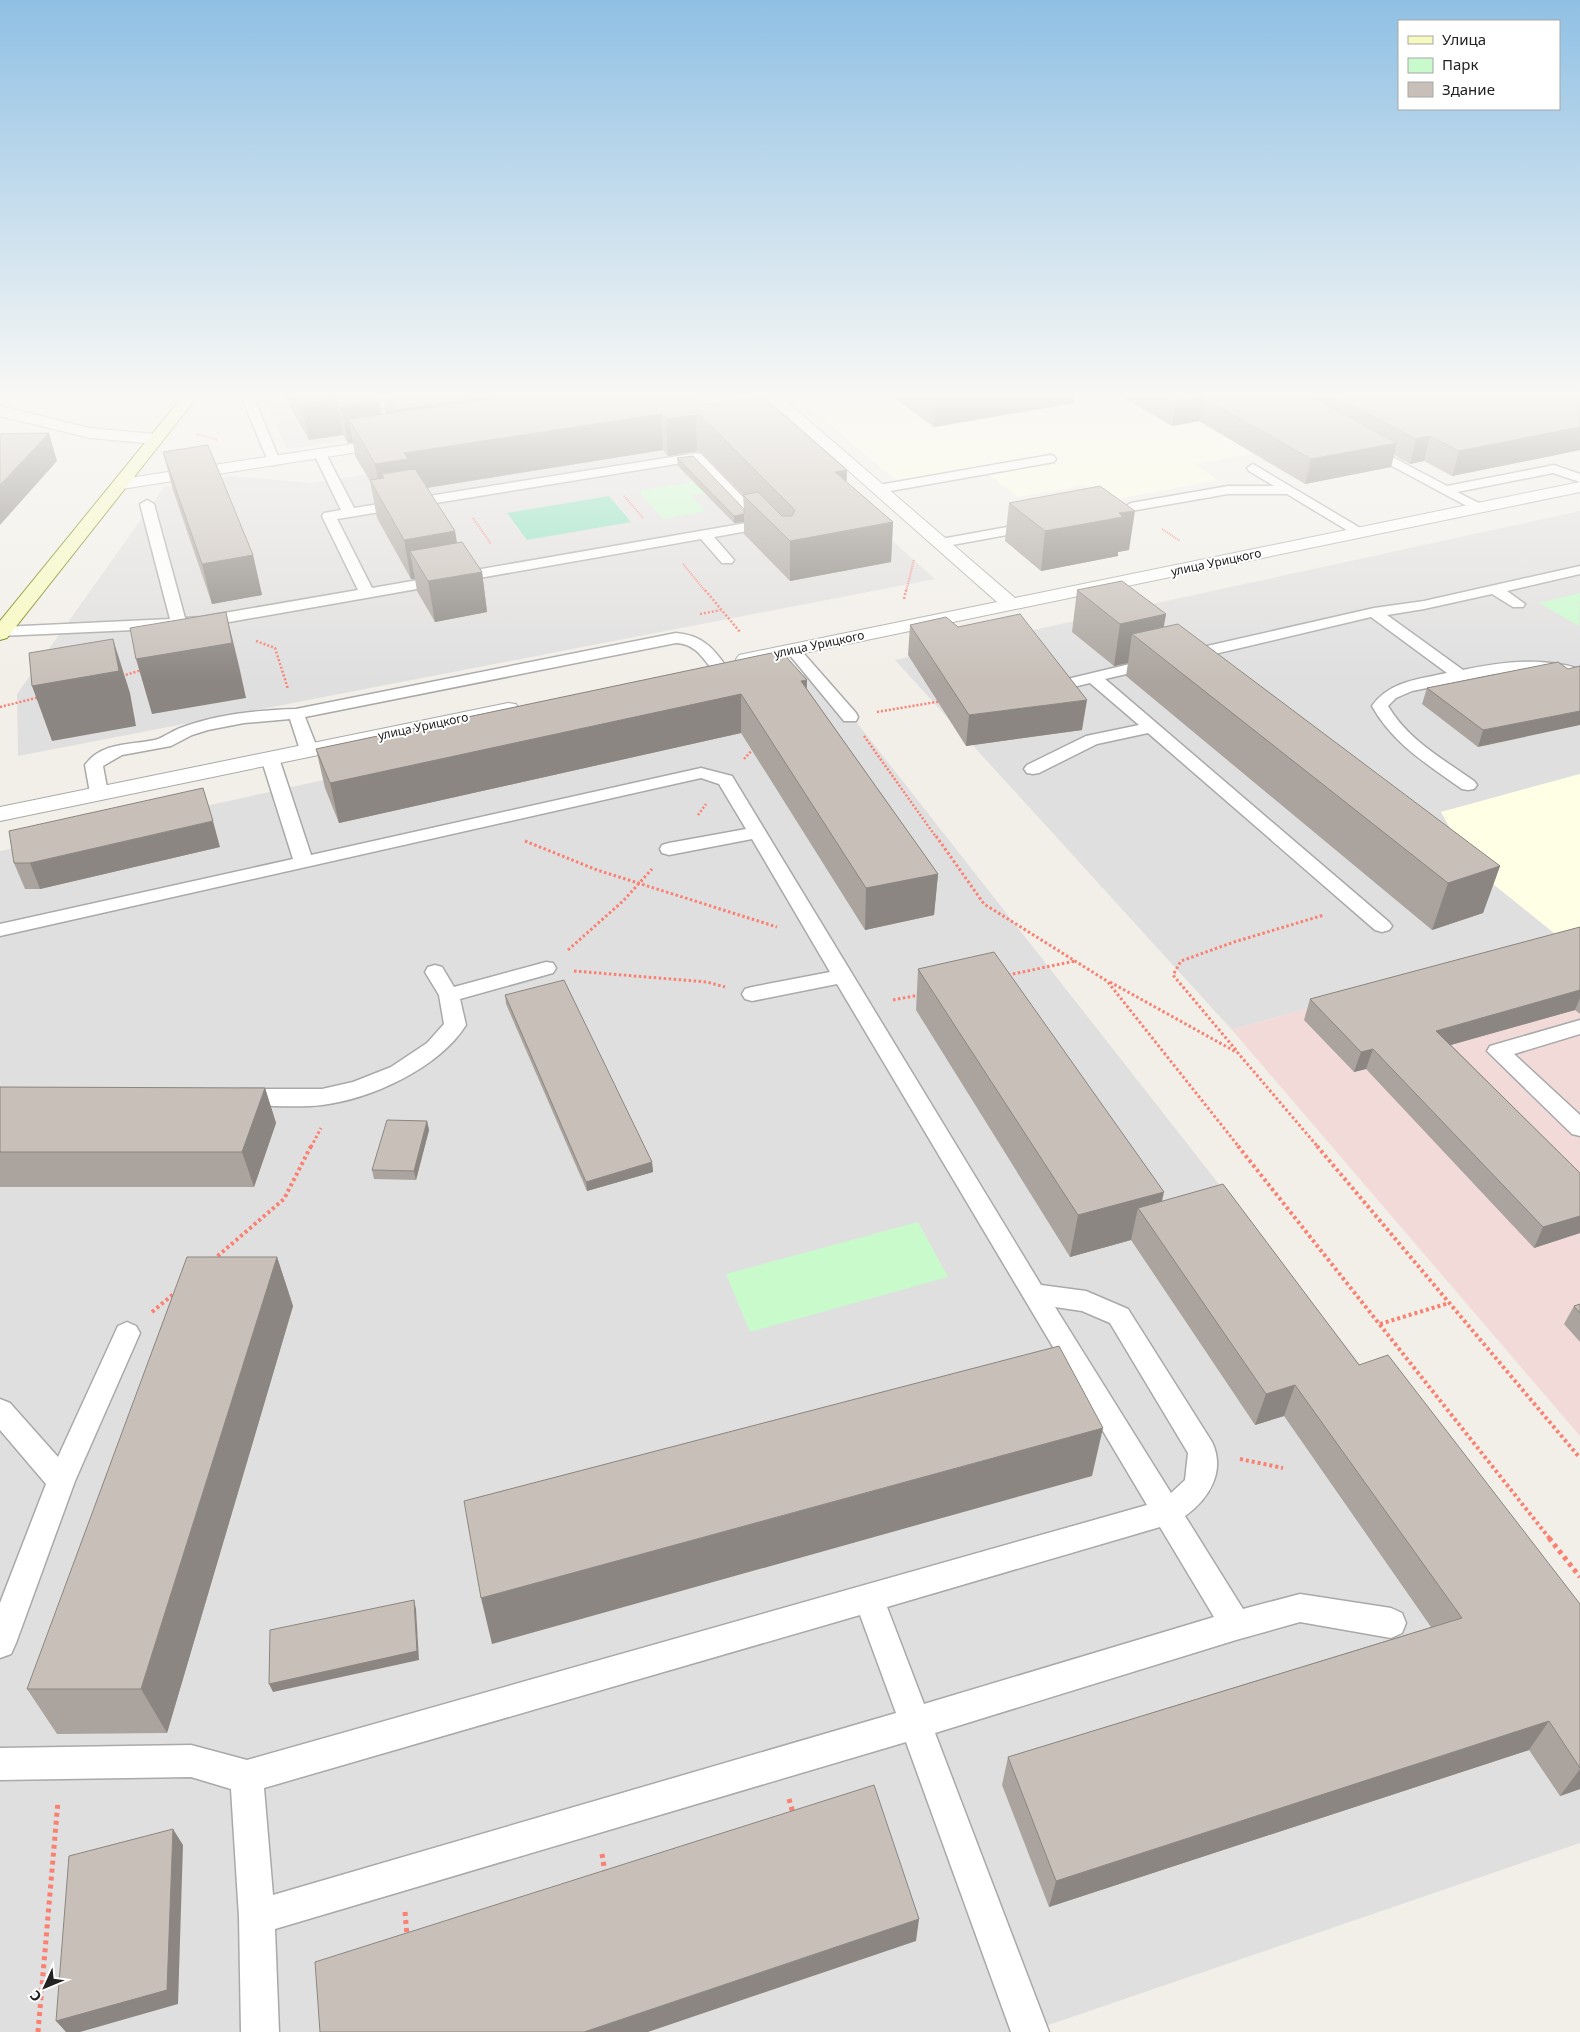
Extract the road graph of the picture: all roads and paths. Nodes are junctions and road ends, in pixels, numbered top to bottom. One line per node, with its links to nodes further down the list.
1 (116, 491): 35 (street)
2 (338, 491): 15 (lane)
3 (484, 491): 11 (lane)
4 (620, 491): 21 (path)
5 (730, 491): 17 (lane)
6 (881, 491): 22 (street)
7 (1223, 491): 13 (lane)
8 (1291, 491): 18 (lane)
9 (1446, 491): 14 (lane)
10 (1561, 491): 14 (street, улица Урицкого)
11 (434, 499): 15 (lane); 26 (path)
12 (147, 504): 34 (lane)
13 (1131, 507)
14 (1478, 508): 18 (street, улица Урицкого)
15 (349, 512): 28 (lane)
16 (1049, 523): 22 (lane)
17 (762, 524): 19 (lane); 20 (lane)
18 (1360, 532): 29 (street, улица Урицкого)
19 (704, 534): 21 (lane); 23 (lane)
20 (774, 537)
21 (663, 541): 26 (lane); 36 (path)
22 (941, 543): 29 (street)
23 (727, 560)
24 (1580, 570): 27 (lane)
25 (910, 576): 31 (path)
26 (459, 577): 28 (lane)
27 (1494, 589): 30 (lane); 33 (lane)
28 (366, 593): 32 (lane)
29 (1011, 604): 37 (street, улица Урицкого)
30 (1518, 604)
31 (902, 606)
32 (268, 610): 34 (lane); 49 (path)
33 (1374, 612): 41 (lane); 43 (lane)
34 (179, 623): 35 (lane)
35 (1, 633)
36 (745, 638)
37 (793, 650): 38 (street, улица Урицкого); 50 (lane)
38 (707, 668): 49 (lane)
39 (142, 670): 42 (path)
40 (1580, 674): 41 (lane)
41 (1461, 676): 57 (lane)
42 (114, 678)
43 (1094, 678): 44 (lane); 51 (lane)
44 (1065, 684)
45 (47, 695): 48 (path)
46 (948, 700): 50 (path)
47 (523, 706): 53 (street, улица Урицкого)
48 (0, 707)
49 (296, 714): 53 (lane); 58 (lane)
50 (855, 723): 69 (path)
51 (1153, 727): 55 (lane); 65 (lane)
52 (758, 744): 56 (path)
53 (309, 750): 54 (street, улица Урицкого)
54 (270, 758): 58 (street, улица Урицкого); 63 (lane)
55 (1033, 769)
56 (726, 780): 60 (lane); 62 (path); 63 (lane)
57 (1468, 785)
58 (99, 793): 59 (street, улица Урицкого)
59 (0, 814)
60 (757, 832): 62 (lane); 68 (lane)
61 (520, 839): 64 (path)
62 (669, 849): 64 (path)
63 (304, 862): 67 (lane)
64 (639, 884): 68 (path); 70 (path)
65 (1358, 905): 66 (lane); 80 (path)
66 (1382, 926)
67 (0, 928)
68 (821, 939): 72 (lane)
69 (1076, 961): 73 (path); 74 (path)
70 (546, 968): 76 (path); 77 (lane)
71 (435, 972): 77 (lane)
72 (844, 976): 76 (lane); 78 (lane)
73 (1003, 976)
74 (1108, 981): 80 (path); 88 (path)
75 (928, 993): 78 (path)
76 (752, 994)
77 (449, 995): 81 (lane)
78 (862, 1007): 86 (lane)
79 (1580, 1027): 83 (lane)
80 (1238, 1053): 87 (path)
81 (338, 1093): 82 (lane); 84 (path)
82 (224, 1097)
83 (1580, 1128)
84 (209, 1263)
85 (179, 1289): 89 (path)
86 (1033, 1294): 91 (lane); 95 (lane)
87 (1449, 1302): 88 (path); 92 (path)
88 (1380, 1324): 96 (path)
89 (127, 1333): 94 (lane)
90 (0, 1411): 94 (lane)
91 (1202, 1451): 93 (path); 95 (lane)
92 (1580, 1458)
93 (1283, 1468)
94 (61, 1481): 100 (lane)
95 (1167, 1512): 97 (lane); 99 (lane)
96 (1580, 1576)
97 (868, 1598): 101 (lane); 104 (lane)
98 (1392, 1623): 99 (lane)
99 (1236, 1625): 101 (lane)
100 (0, 1643)
101 (916, 1724): 105 (lane); 108 (lane)
102 (61, 1763): 103 (lane); 104 (lane); 106 (path)
103 (0, 1764)
104 (247, 1777): 105 (lane)
105 (257, 1917): 107 (lane)
106 (38, 2032)
107 (260, 2032)
108 (1030, 2032)

